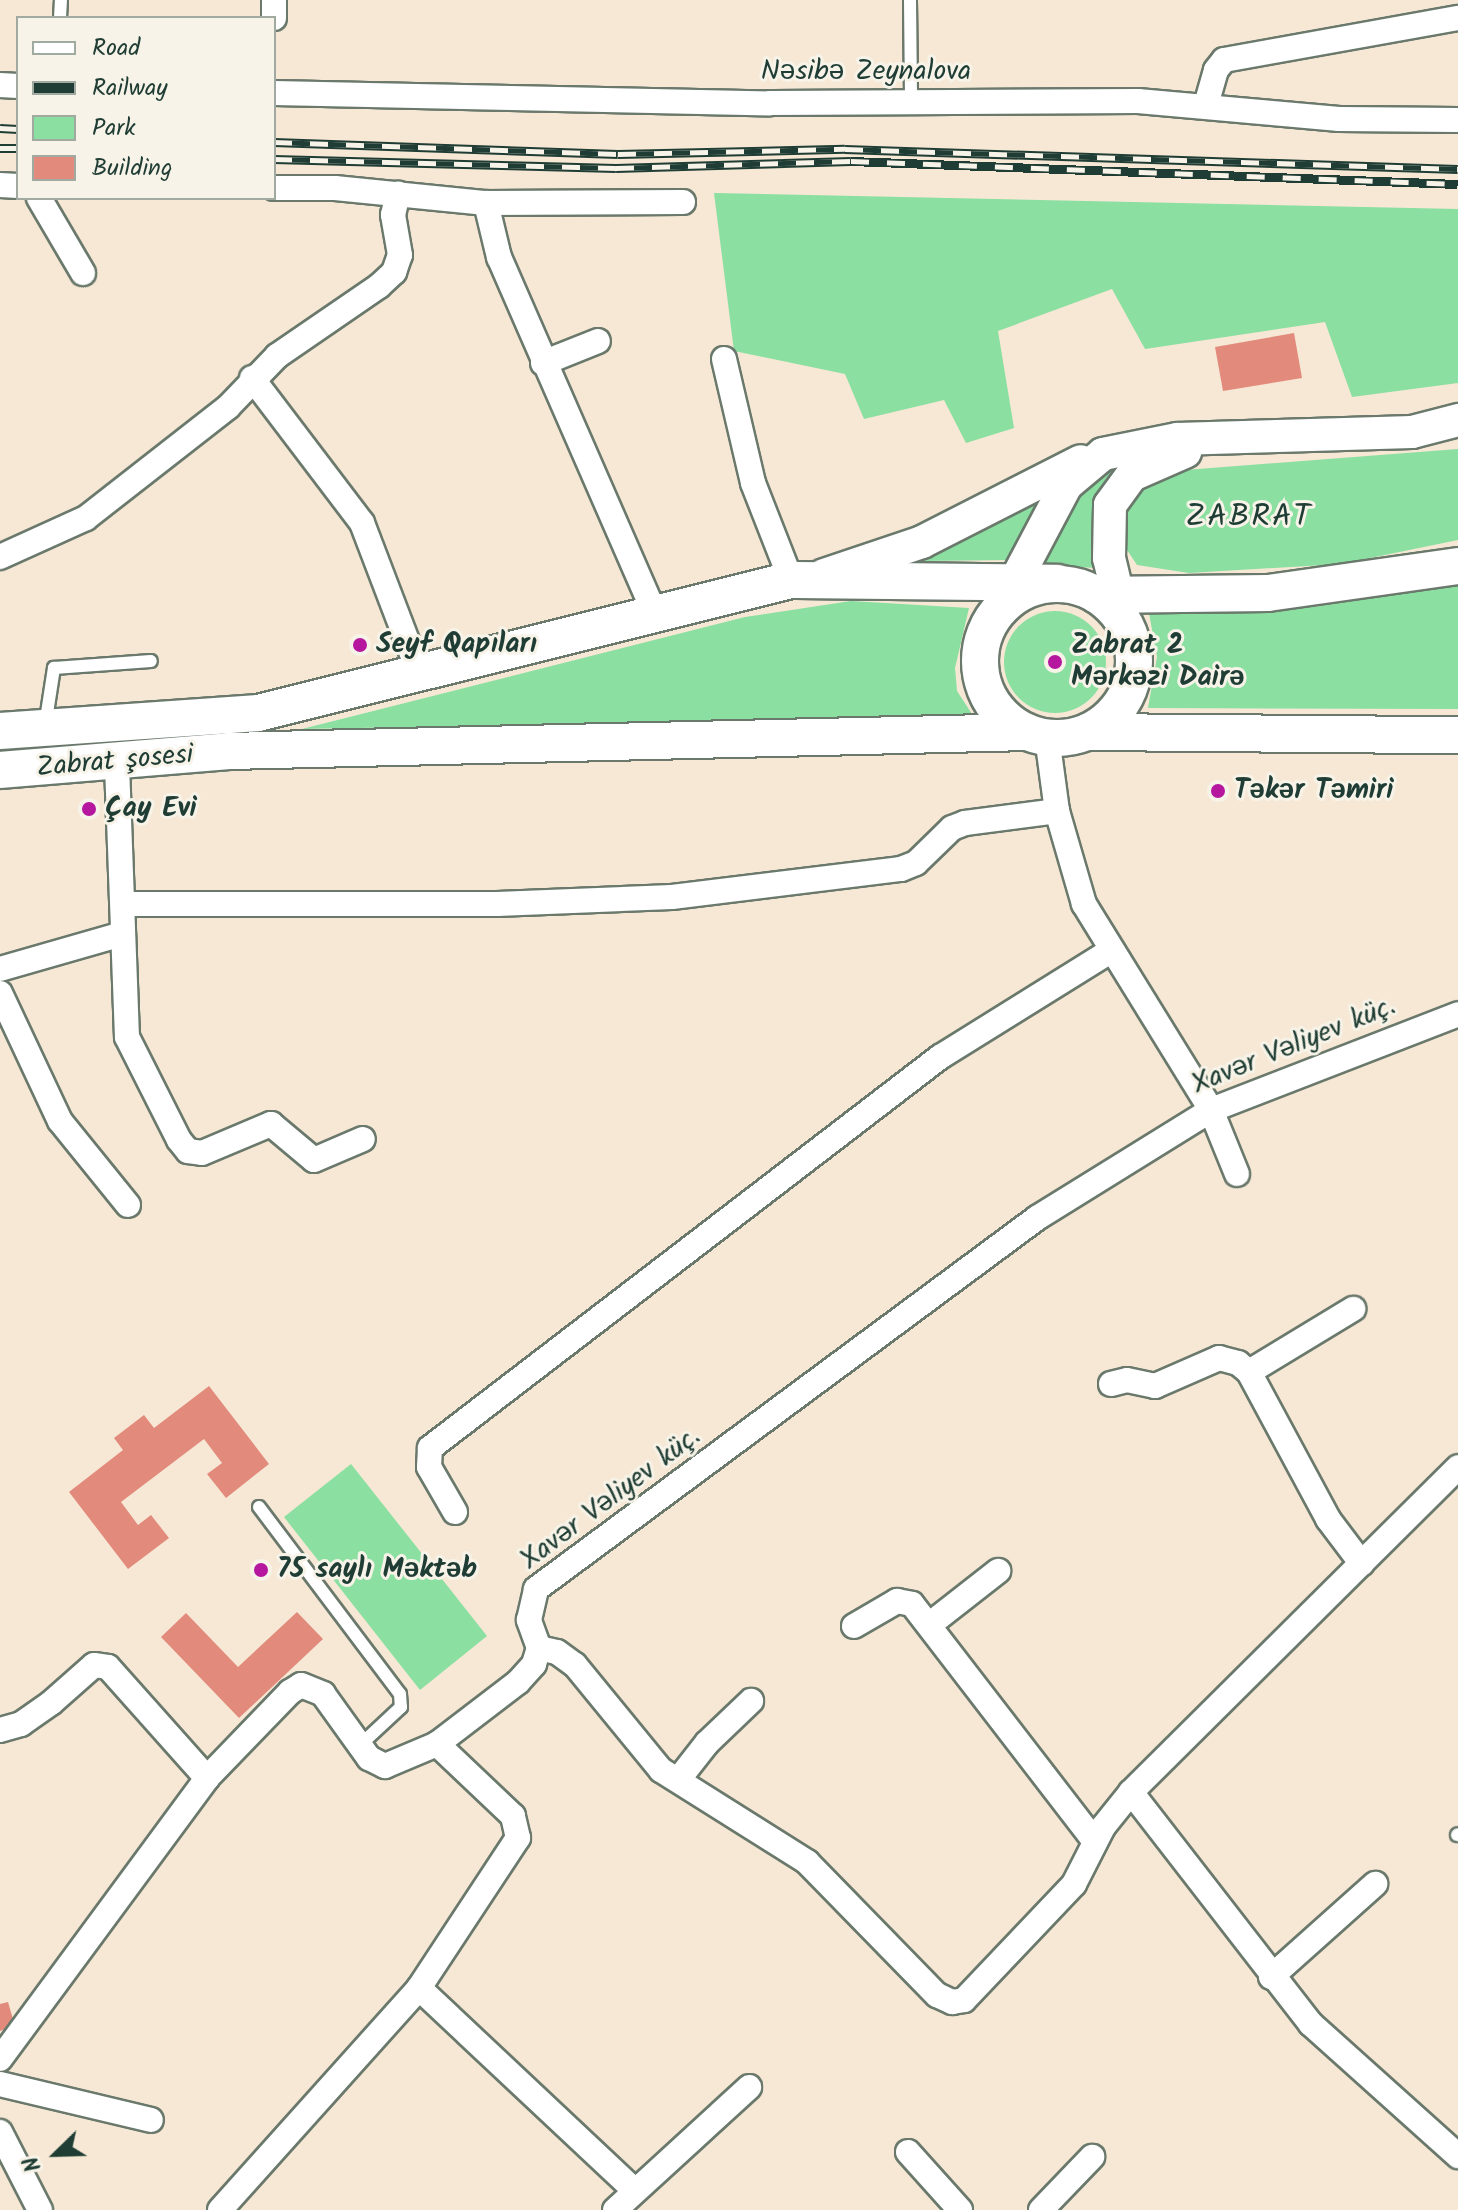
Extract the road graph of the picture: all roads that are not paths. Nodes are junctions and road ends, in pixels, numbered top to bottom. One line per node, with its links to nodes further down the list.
1 (910, 0): 4 (lane)
2 (1458, 18): 5 (street)
3 (276, 93): 4 (street, Nəsibə Zeynalova)
4 (911, 102): 5 (street, Nəsibə Zeynalova)
5 (1206, 105): 6 (street, Nəsibə Zeynalova)
6 (1458, 120)
7 (276, 188): 8 (street)
8 (398, 194): 11 (street); 16 (street)
9 (40, 200): 12 (street)
10 (683, 202): 11 (street)
11 (486, 203): 15 (street)
12 (83, 273)
13 (598, 341): 15 (street)
14 (724, 359): 22 (street)
15 (543, 363): 25 (street)
16 (252, 378): 20 (street); 27 (street)
17 (1458, 420): 18 (street)
18 (1243, 440): 19 (street); 24 (street)
19 (1103, 454): 22 (street); 23 (street)
20 (0, 557)
21 (1458, 566): 24 (main road)
22 (804, 578): 23 (main road, Zabrat şosesi); 25 (main road, Zabrat şosesi)
23 (1008, 594): 24 (main road); 31 (main road)
24 (1113, 604): 30 (main road)
25 (654, 612): 27 (main road, Zabrat şosesi)
26 (151, 661): 28 (lane)
27 (420, 675): 28 (main road, Zabrat şosesi)
28 (45, 729): 29 (main road, Zabrat şosesi)
29 (0, 731)
30 (1088, 732): 31 (main road); 32 (main road)
31 (1037, 735): 33 (main road, Zabrat şosesi); 35 (street)
32 (1458, 735)
33 (117, 765): 34 (main road, Zabrat şosesi); 36 (street)
34 (0, 770)
35 (1057, 811): 36 (street); 38 (street)
36 (123, 904): 37 (street)
37 (122, 934): 39 (street); 43 (street)
38 (1110, 951): 42 (street); 51 (street)
39 (0, 969)
40 (0, 993): 45 (street)
41 (1458, 1014): 42 (street, Xavər Vəliyev küç.)
42 (1211, 1110): 44 (street); 56 (street, Xavər Vəliyev küç.)
43 (363, 1139)
44 (1237, 1174)
45 (128, 1205)
46 (1353, 1309): 47 (street)
47 (1249, 1372): 48 (street); 52 (street)
48 (1111, 1384)
49 (1458, 1468): 52 (street)
50 (259, 1507): 60 (lane)
51 (455, 1512)
52 (1362, 1564): 63 (street)
53 (998, 1571): 54 (street)
54 (929, 1625): 55 (street); 64 (street)
55 (854, 1626)
56 (539, 1648): 59 (street); 62 (street)
57 (751, 1701): 62 (street)
58 (0, 1730): 61 (street)
59 (437, 1744): 60 (street); 67 (street)
60 (359, 1746): 61 (street)
61 (207, 1778): 68 (street)
62 (678, 1780): 64 (street)
63 (1131, 1792): 64 (street); 66 (street)
64 (1095, 1842)
65 (1375, 1884): 66 (street)
66 (1271, 1977): 74 (street)
67 (419, 1988): 76 (street); 78 (street)
68 (0, 2059)
69 (0, 2084): 71 (street)
70 (749, 2087): 76 (street)
71 (151, 2120)
72 (0, 2132): 77 (street)
73 (908, 2152): 80 (street)
74 (1458, 2156)
75 (1092, 2157): 81 (street)
76 (635, 2191): 79 (street)
77 (40, 2210)
78 (220, 2210)
79 (615, 2210)
80 (960, 2210)
81 (1041, 2210)

